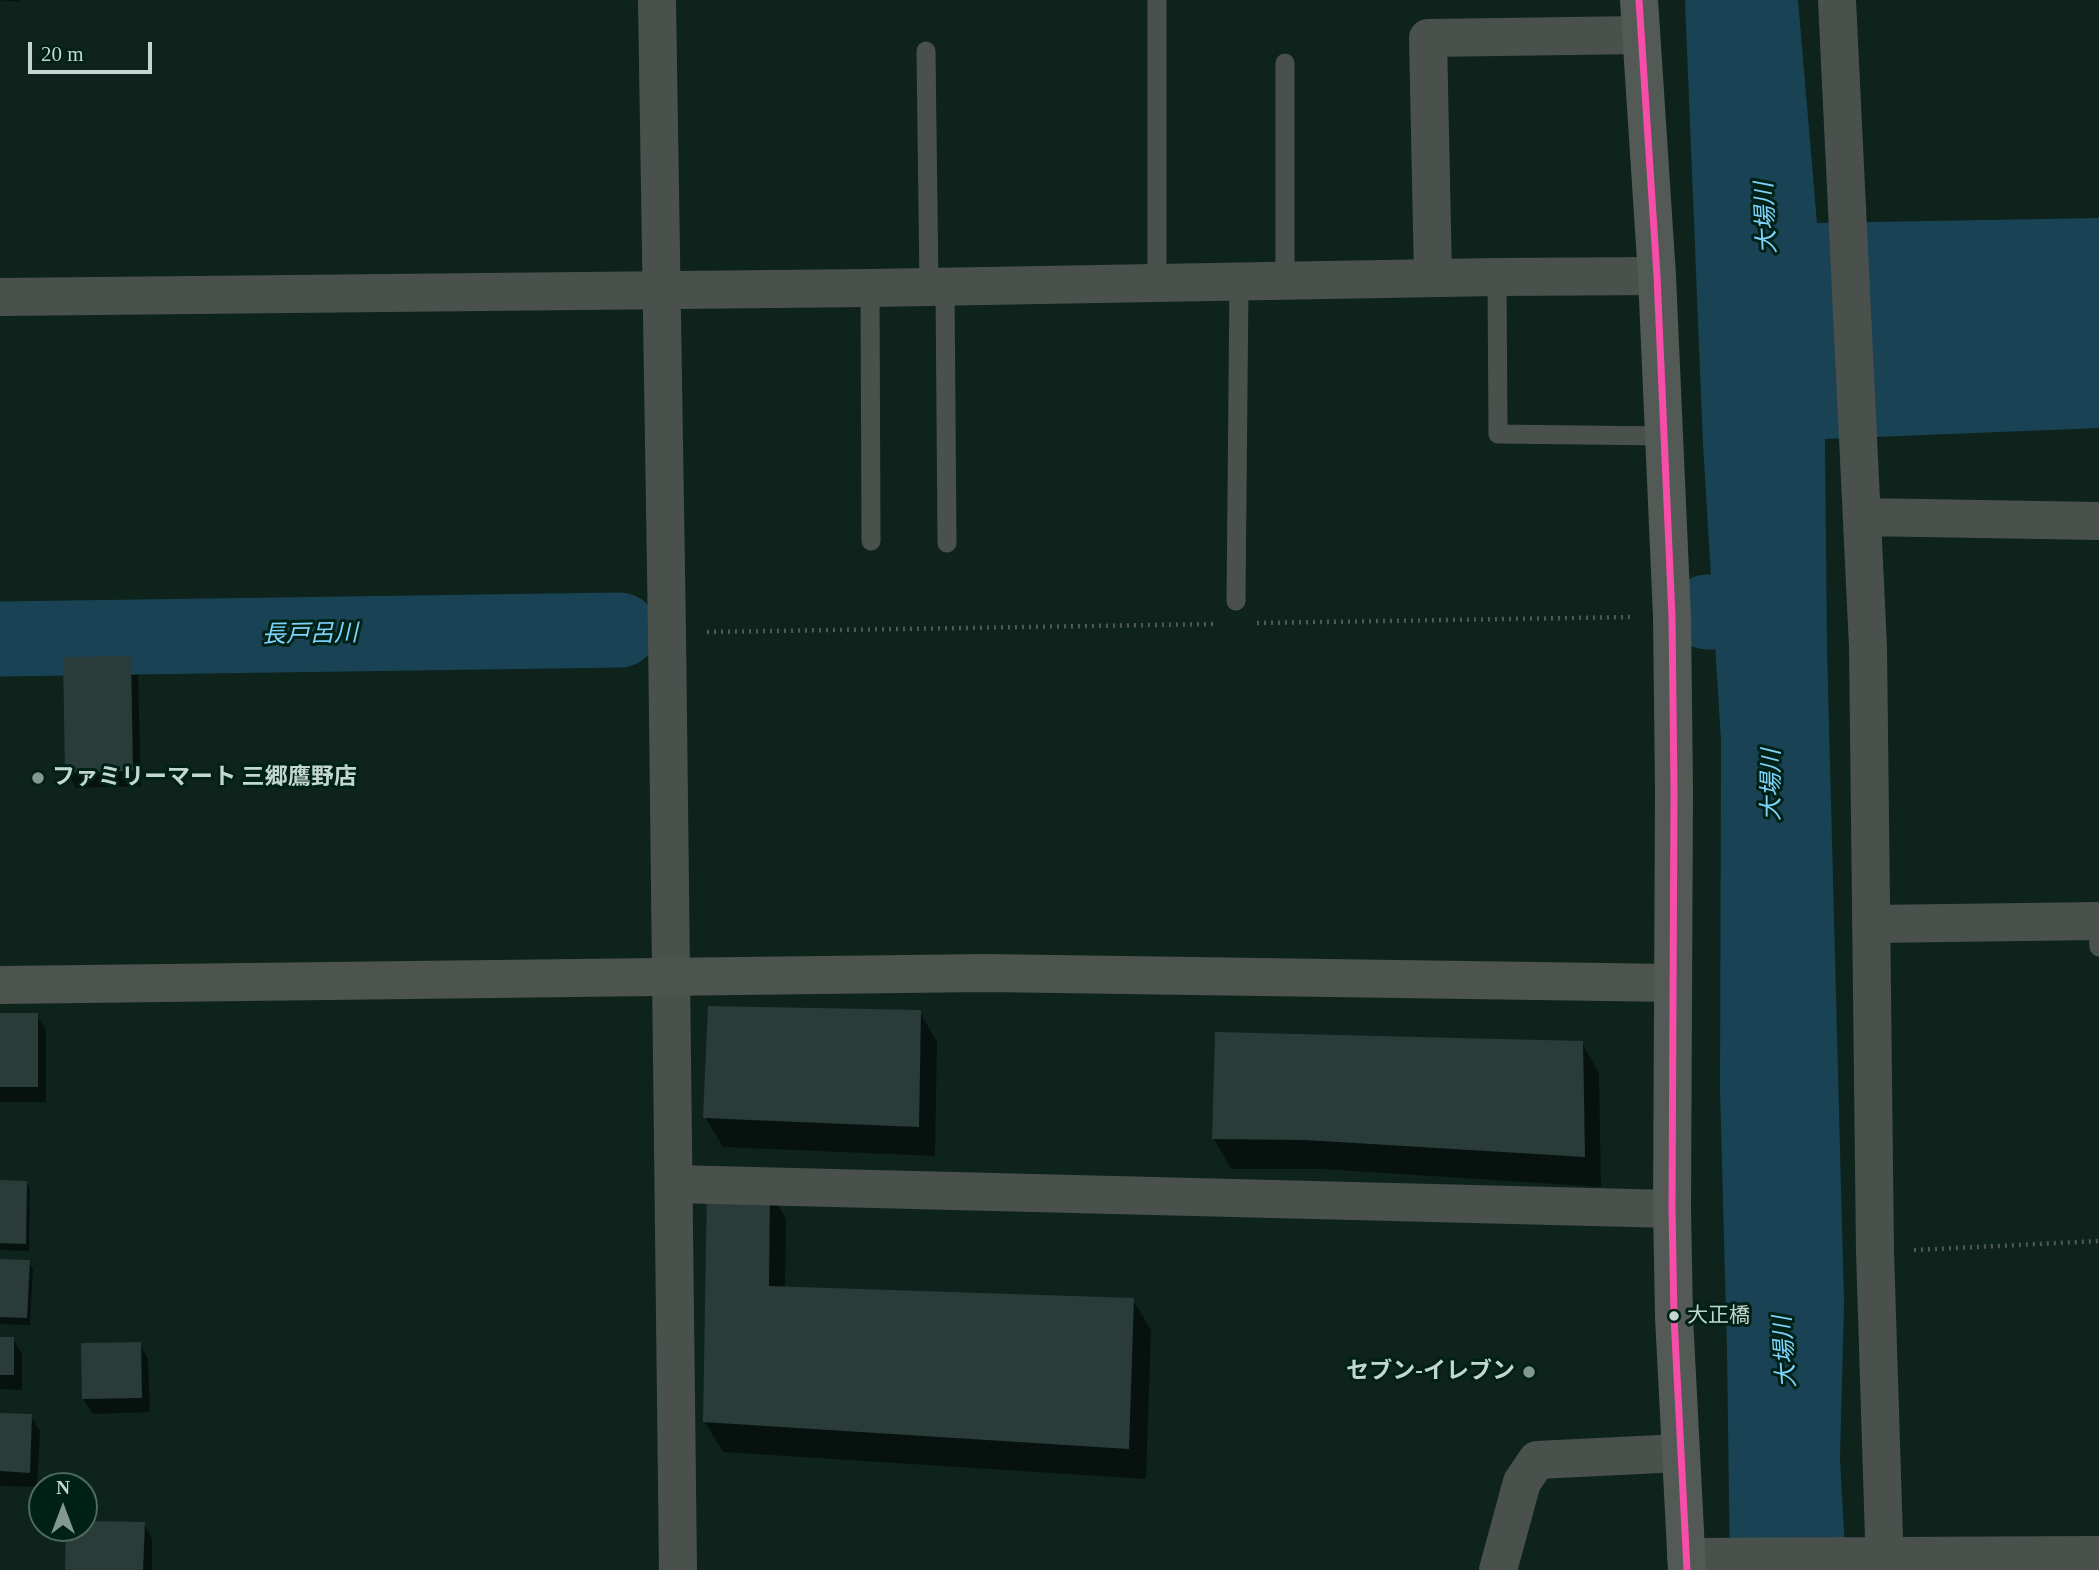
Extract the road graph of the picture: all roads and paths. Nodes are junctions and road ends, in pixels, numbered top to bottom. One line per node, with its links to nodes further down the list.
1 (657, 0): 15 (street)
2 (1157, 0): 11 (lane)
3 (1837, 0): 18 (street)
4 (1640, 18): 7 (main road); 9 (street)
5 (926, 51): 13 (lane)
6 (1285, 63): 10 (lane)
7 (1657, 276): 8 (street); 17 (main road)
8 (1497, 277): 9 (street); 17 (lane)
9 (1433, 278): 10 (street)
10 (1285, 281): 12 (street)
11 (1157, 282): 12 (street); 13 (street)
12 (1239, 282): 22 (lane)
13 (937, 286): 14 (street); 21 (lane)
14 (870, 288): 15 (street); 20 (lane)
15 (662, 289): 16 (street); 26 (street)
16 (0, 297)
17 (1665, 436): 30 (main road)
18 (1862, 517): 19 (street); 27 (street)
19 (2099, 521)
20 (871, 541)
21 (947, 543)
22 (1237, 601)
23 (1633, 617): 24 (path)
24 (1255, 623)
25 (1227, 624): 26 (path)
26 (667, 632): 29 (street)
27 (1871, 924): 28 (street); 35 (street)
28 (2098, 930)
29 (672, 976): 30 (street); 31 (street); 32 (street)
30 (1673, 983): 33 (main road)
31 (0, 985)
32 (674, 1184): 33 (street); 41 (street)
33 (1672, 1209): 36 (main road)
34 (2099, 1241): 35 (path)
35 (1875, 1252): 38 (street)
36 (1680, 1453): 39 (main road); 42 (street)
37 (2099, 1555): 40 (street)
38 (1875, 1561): 39 (street); 40 (street)
39 (1687, 1563)
40 (2031, 1563)
41 (678, 1570)
42 (1498, 1570)

